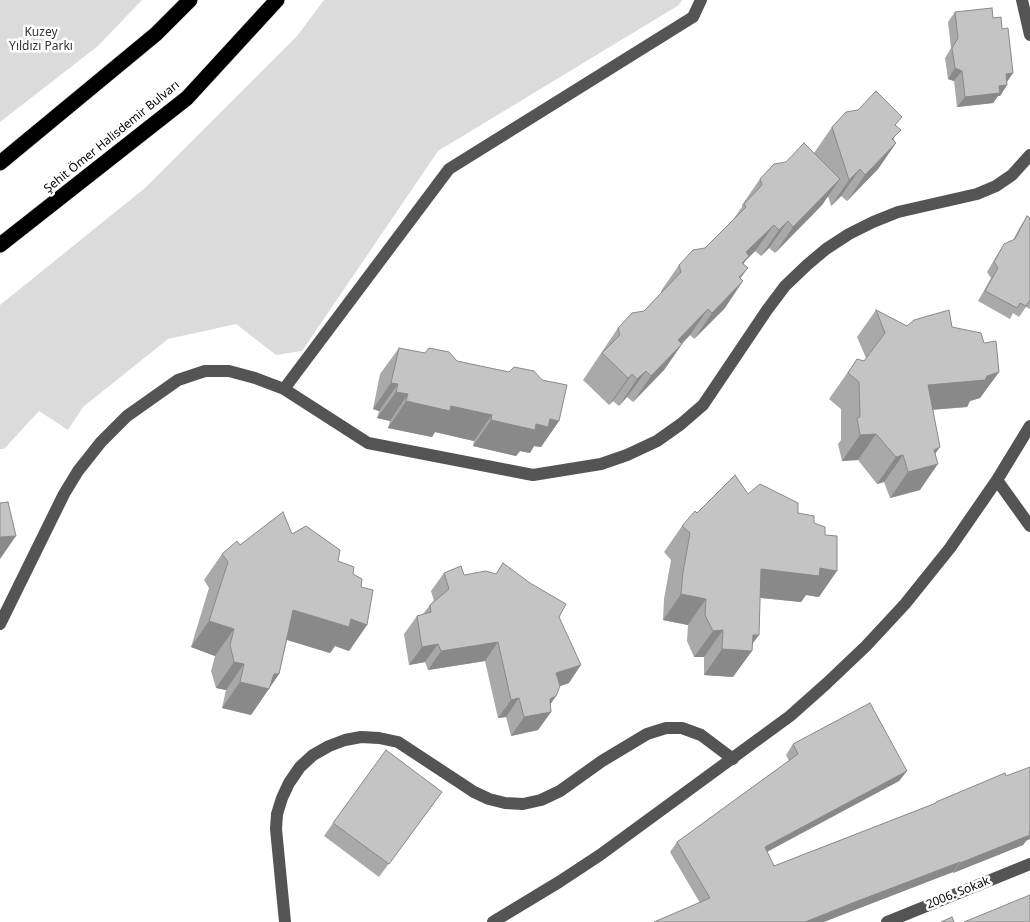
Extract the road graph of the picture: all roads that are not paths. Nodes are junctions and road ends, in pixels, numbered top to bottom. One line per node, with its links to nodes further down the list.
1 (190, 0): 7 (highway)
2 (277, 0): 8 (highway, Şehit Ömer Halisdemir Bulvarı)
3 (701, 0): 9 (street)
4 (1022, 0): 5 (street)
5 (1030, 35)
6 (1030, 155): 9 (street)
7 (0, 163)
8 (0, 245)
9 (284, 389): 13 (street)
10 (1030, 426): 11 (street)
11 (997, 480): 12 (street); 14 (street)
12 (1030, 526)
13 (0, 624)
14 (733, 759): 16 (street); 17 (street)
15 (1030, 864): 18 (street, 2006. Sokak)
16 (285, 922)
17 (493, 922)
18 (887, 922)

